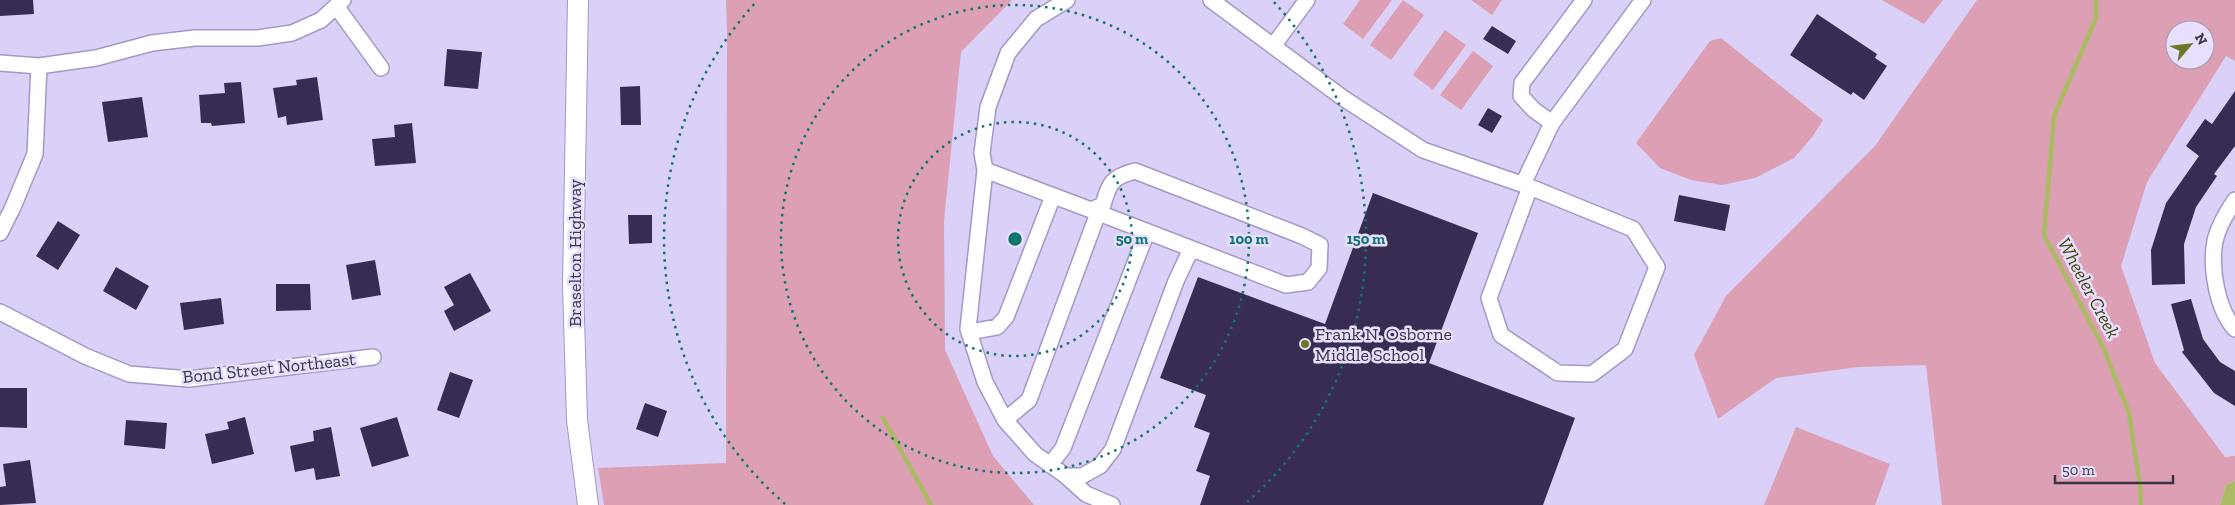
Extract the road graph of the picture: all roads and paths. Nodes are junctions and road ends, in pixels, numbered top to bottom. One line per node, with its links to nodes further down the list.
1 (578, 0): 28 (main road, Braselton Highway)
2 (1067, 0): 13 (street)
3 (1211, 0): 8 (street)
4 (1307, 0): 8 (street)
5 (1584, 0): 12 (street)
6 (1643, 0): 12 (street)
7 (340, 3): 10 (street); 11 (street)
8 (1273, 46): 14 (street)
9 (0, 63): 10 (street)
10 (39, 66): 19 (street)
11 (381, 68)
12 (1552, 123): 14 (street)
13 (985, 170): 15 (street); 23 (street)
14 (1527, 186): 14 (street)
15 (1053, 196): 17 (street); 23 (street)
16 (2235, 200): 22 (street)
17 (1095, 211): 18 (street); 20 (street); 25 (street)
18 (1147, 232): 20 (street); 26 (street)
19 (0, 233)
20 (1191, 249): 27 (street)
21 (0, 312): 24 (street, Bond Street Northeast)
22 (2235, 329)
23 (970, 332): 25 (street)
24 (373, 357)
25 (1005, 420): 26 (street)
26 (1050, 465): 27 (street)
27 (1066, 476): 29 (street)
28 (588, 505)
29 (1112, 505)

